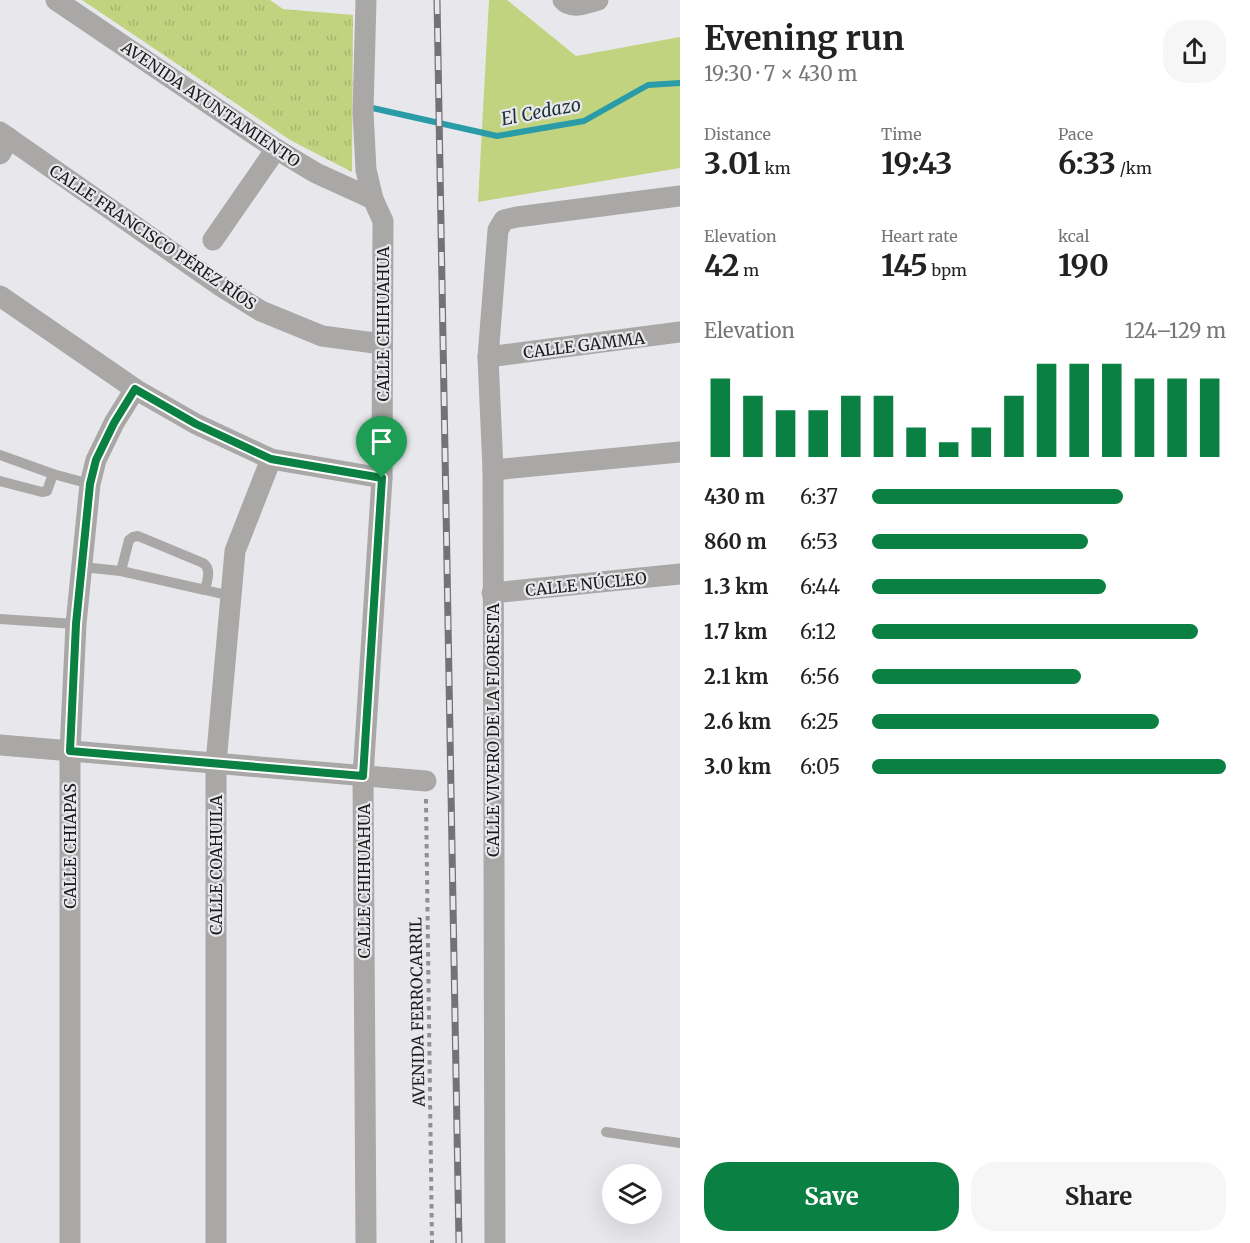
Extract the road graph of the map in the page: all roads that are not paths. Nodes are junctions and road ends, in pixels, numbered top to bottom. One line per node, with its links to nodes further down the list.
1 (56, 0): 6 (street, AVENIDA AYUNTAMIENTO)
2 (366, 0): 8 (street, CALLE CHIHUAHUA)
3 (563, 0): 4 (street)
4 (598, 0)
5 (3, 141): 12 (street, CALLE FRANCISCO PÉREZ RÍOS)
6 (276, 149): 8 (street, AVENIDA AYUNTAMIENTO); 9 (street)
7 (680, 196): 13 (street, CALLE VIVERO DE LA FLORESTA)
8 (373, 199): 12 (street, CALLE CHIHUAHUA)
9 (213, 240)
10 (0, 297): 14 (street)
11 (680, 332): 13 (street, CALLE GAMMA)
12 (382, 344): 20 (street, CALLE CHIHUAHUA)
13 (488, 357): 18 (street, CALLE VIVERO DE LA FLORESTA)
14 (135, 389): 17 (street); 22 (street, CALLE CHIAPAS)
15 (680, 452): 18 (street)
16 (0, 455): 19 (lane)
17 (271, 459): 20 (street); 28 (street, CALLE COAHUILA)
18 (493, 470): 27 (street, CALLE VIVERO DE LA FLORESTA)
19 (52, 474): 21 (lane); 22 (lane)
20 (382, 478): 34 (street, CALLE CHIHUAHUA)
21 (0, 481)
22 (90, 484): 23 (street, CALLE CHIAPAS)
23 (81, 567): 24 (lane); 30 (street, CALLE CHIAPAS)
24 (121, 571): 26 (lane); 26 (lane)
25 (680, 574): 27 (street, CALLE NÚCLEO)
26 (205, 590): 28 (lane)
27 (492, 593): 41 (street, CALLE VIVERO DE LA FLORESTA)
28 (231, 596): 33 (street, CALLE COAHUILA)
29 (0, 619): 30 (lane)
30 (76, 624): 32 (street, CALLE CHIAPAS)
31 (0, 745): 32 (street)
32 (70, 751): 33 (street); 38 (street, CALLE CHIAPAS)
33 (216, 763): 34 (street); 39 (street, CALLE COAHUILA)
34 (363, 776): 35 (street); 40 (street, CALLE CHIHUAHUA)
35 (426, 781)
36 (606, 1132): 37 (lane)
37 (680, 1143)
38 (70, 1243)
39 (216, 1243)
40 (366, 1243)
41 (495, 1243)

